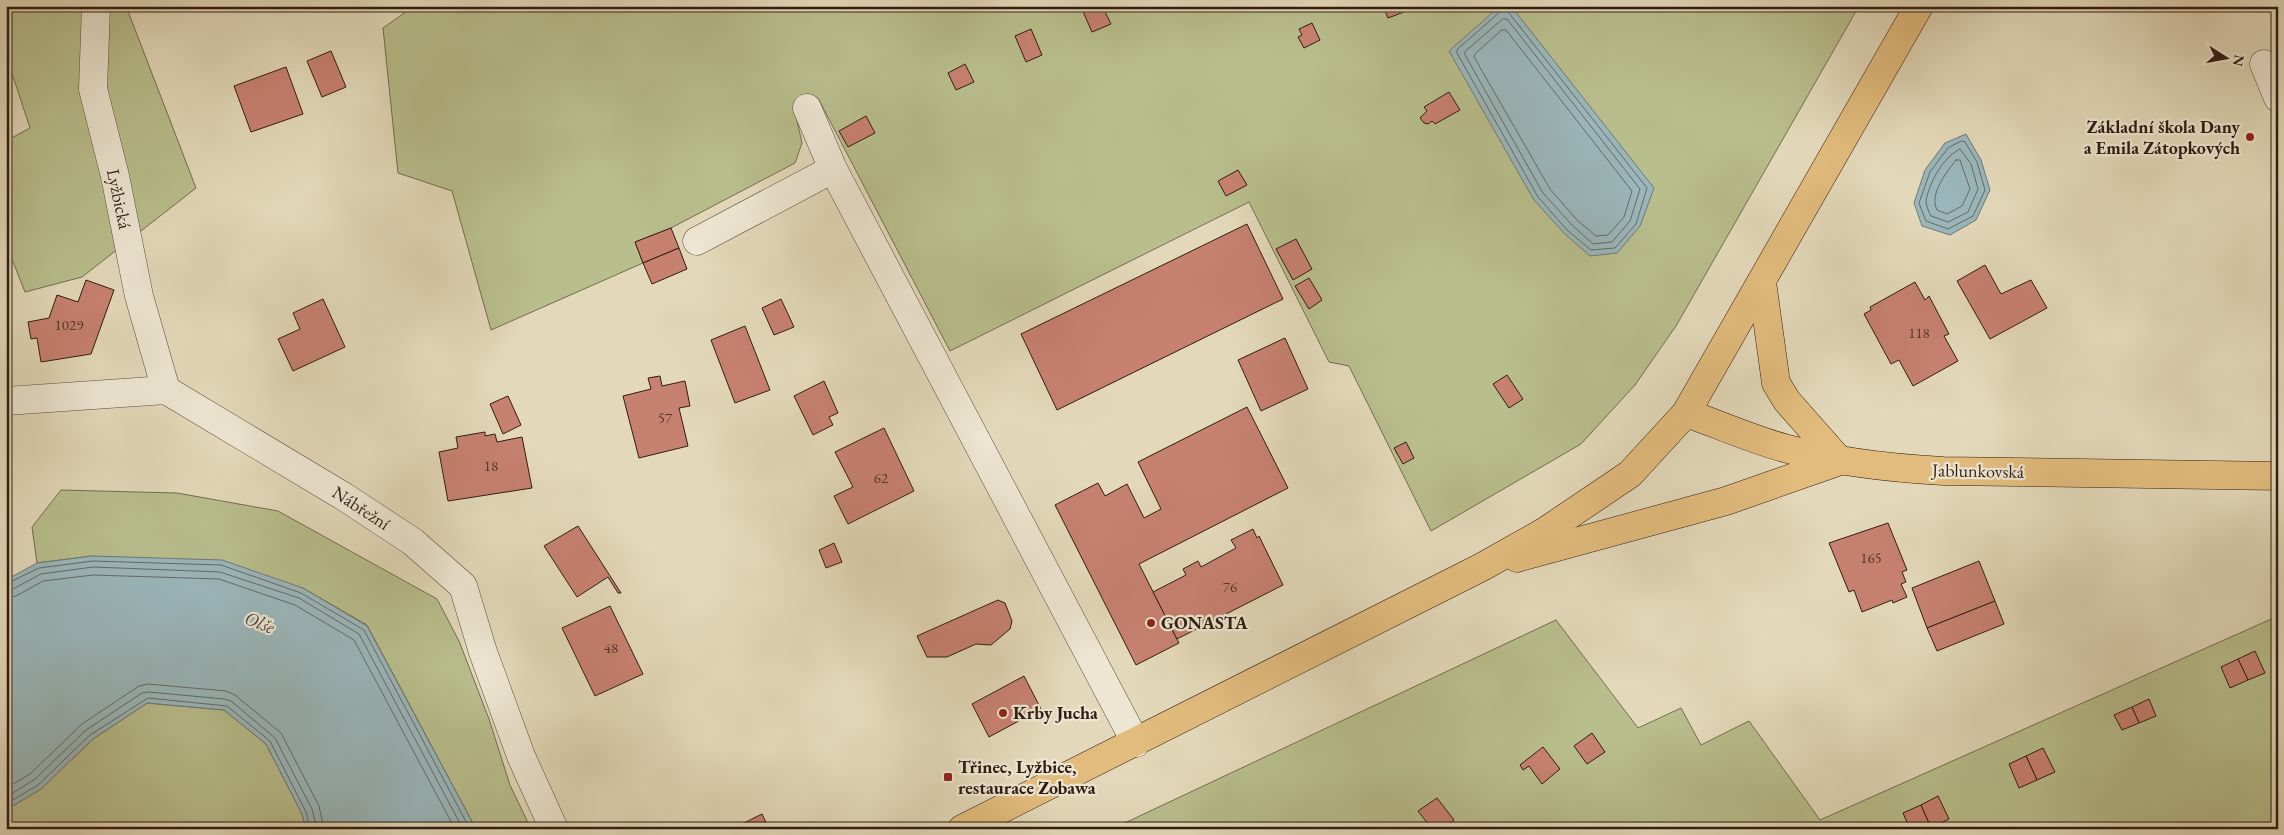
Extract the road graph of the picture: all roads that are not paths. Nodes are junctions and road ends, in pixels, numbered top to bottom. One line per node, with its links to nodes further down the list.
1 (96, 6): 9 (street, Lyžbická)
2 (1919, 6): 8 (main road)
3 (2264, 64): 4 (street)
4 (2278, 98)
5 (807, 108): 6 (street)
6 (833, 169): 7 (street); 15 (street)
7 (697, 241)
8 (1762, 282): 11 (main road); 12 (main road)
9 (166, 390): 10 (street); 16 (street, Nábřežní)
10 (6, 401)
11 (1686, 413): 12 (main road, Jablunkovská); 14 (main road)
12 (1840, 461): 13 (main road, Jablunkovská); 14 (main road)
13 (2278, 476)
14 (1482, 567): 15 (main road)
15 (1136, 743): 17 (main road)
16 (554, 829)
17 (962, 829)

